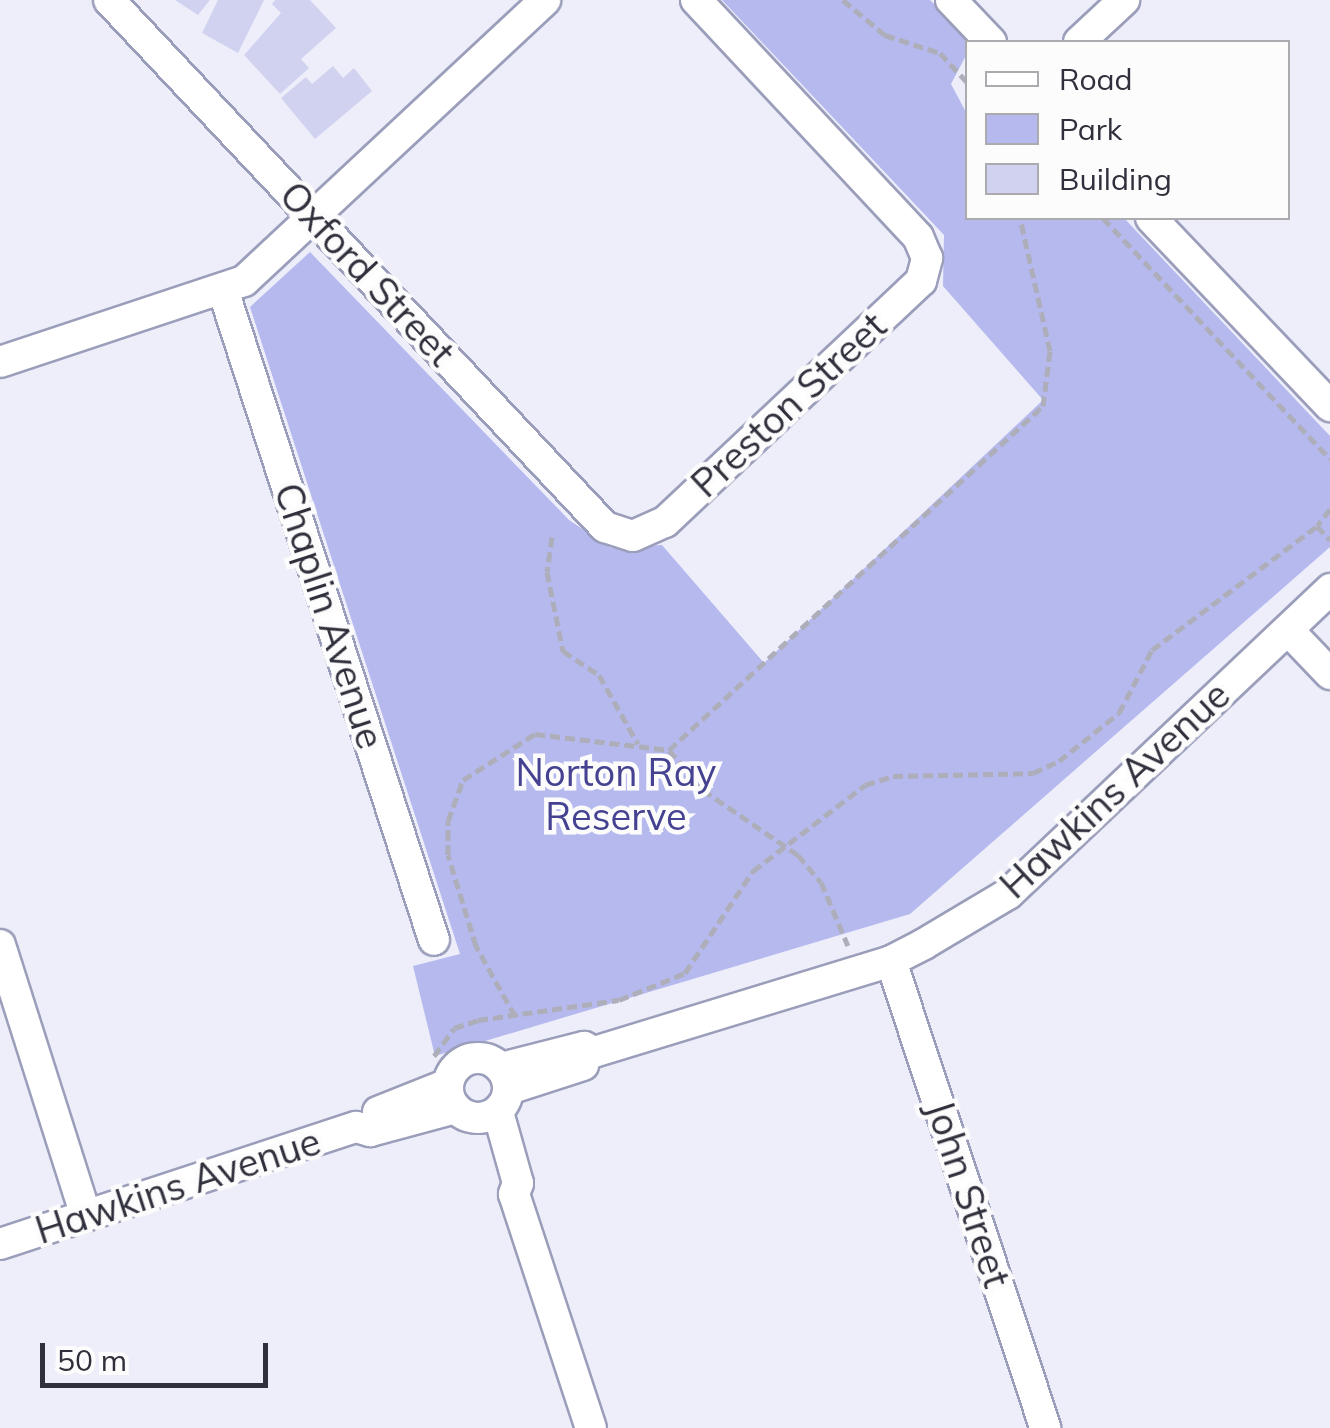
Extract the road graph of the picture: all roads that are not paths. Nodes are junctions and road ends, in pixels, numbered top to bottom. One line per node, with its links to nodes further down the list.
1 (109, 0): 8 (street, Oxford Street)
2 (545, 0): 8 (street)
3 (696, 0): 13 (street, Preston Street)
4 (951, 0): 6 (street)
5 (1124, 0): 7 (street)
6 (989, 40)
7 (1082, 40)
8 (314, 218): 10 (street); 13 (street, Oxford Street)
9 (1153, 220): 12 (street)
10 (224, 293): 11 (street); 17 (street, Chaplin Avenue)
11 (0, 362)
12 (1330, 406)
13 (634, 536)
14 (1330, 588): 15 (street, Hawkins Avenue)
15 (1288, 630): 16 (street); 19 (street, Hawkins Avenue)
16 (1330, 674)
17 (434, 940)
18 (0, 945): 21 (street)
19 (891, 961): 20 (street, Hawkins Avenue); 24 (street, John Street)
20 (480, 1097): 21 (street, Hawkins Avenue); 23 (street)
21 (86, 1216): 22 (street, Hawkins Avenue)
22 (0, 1244)
23 (591, 1428)
24 (1045, 1428)

